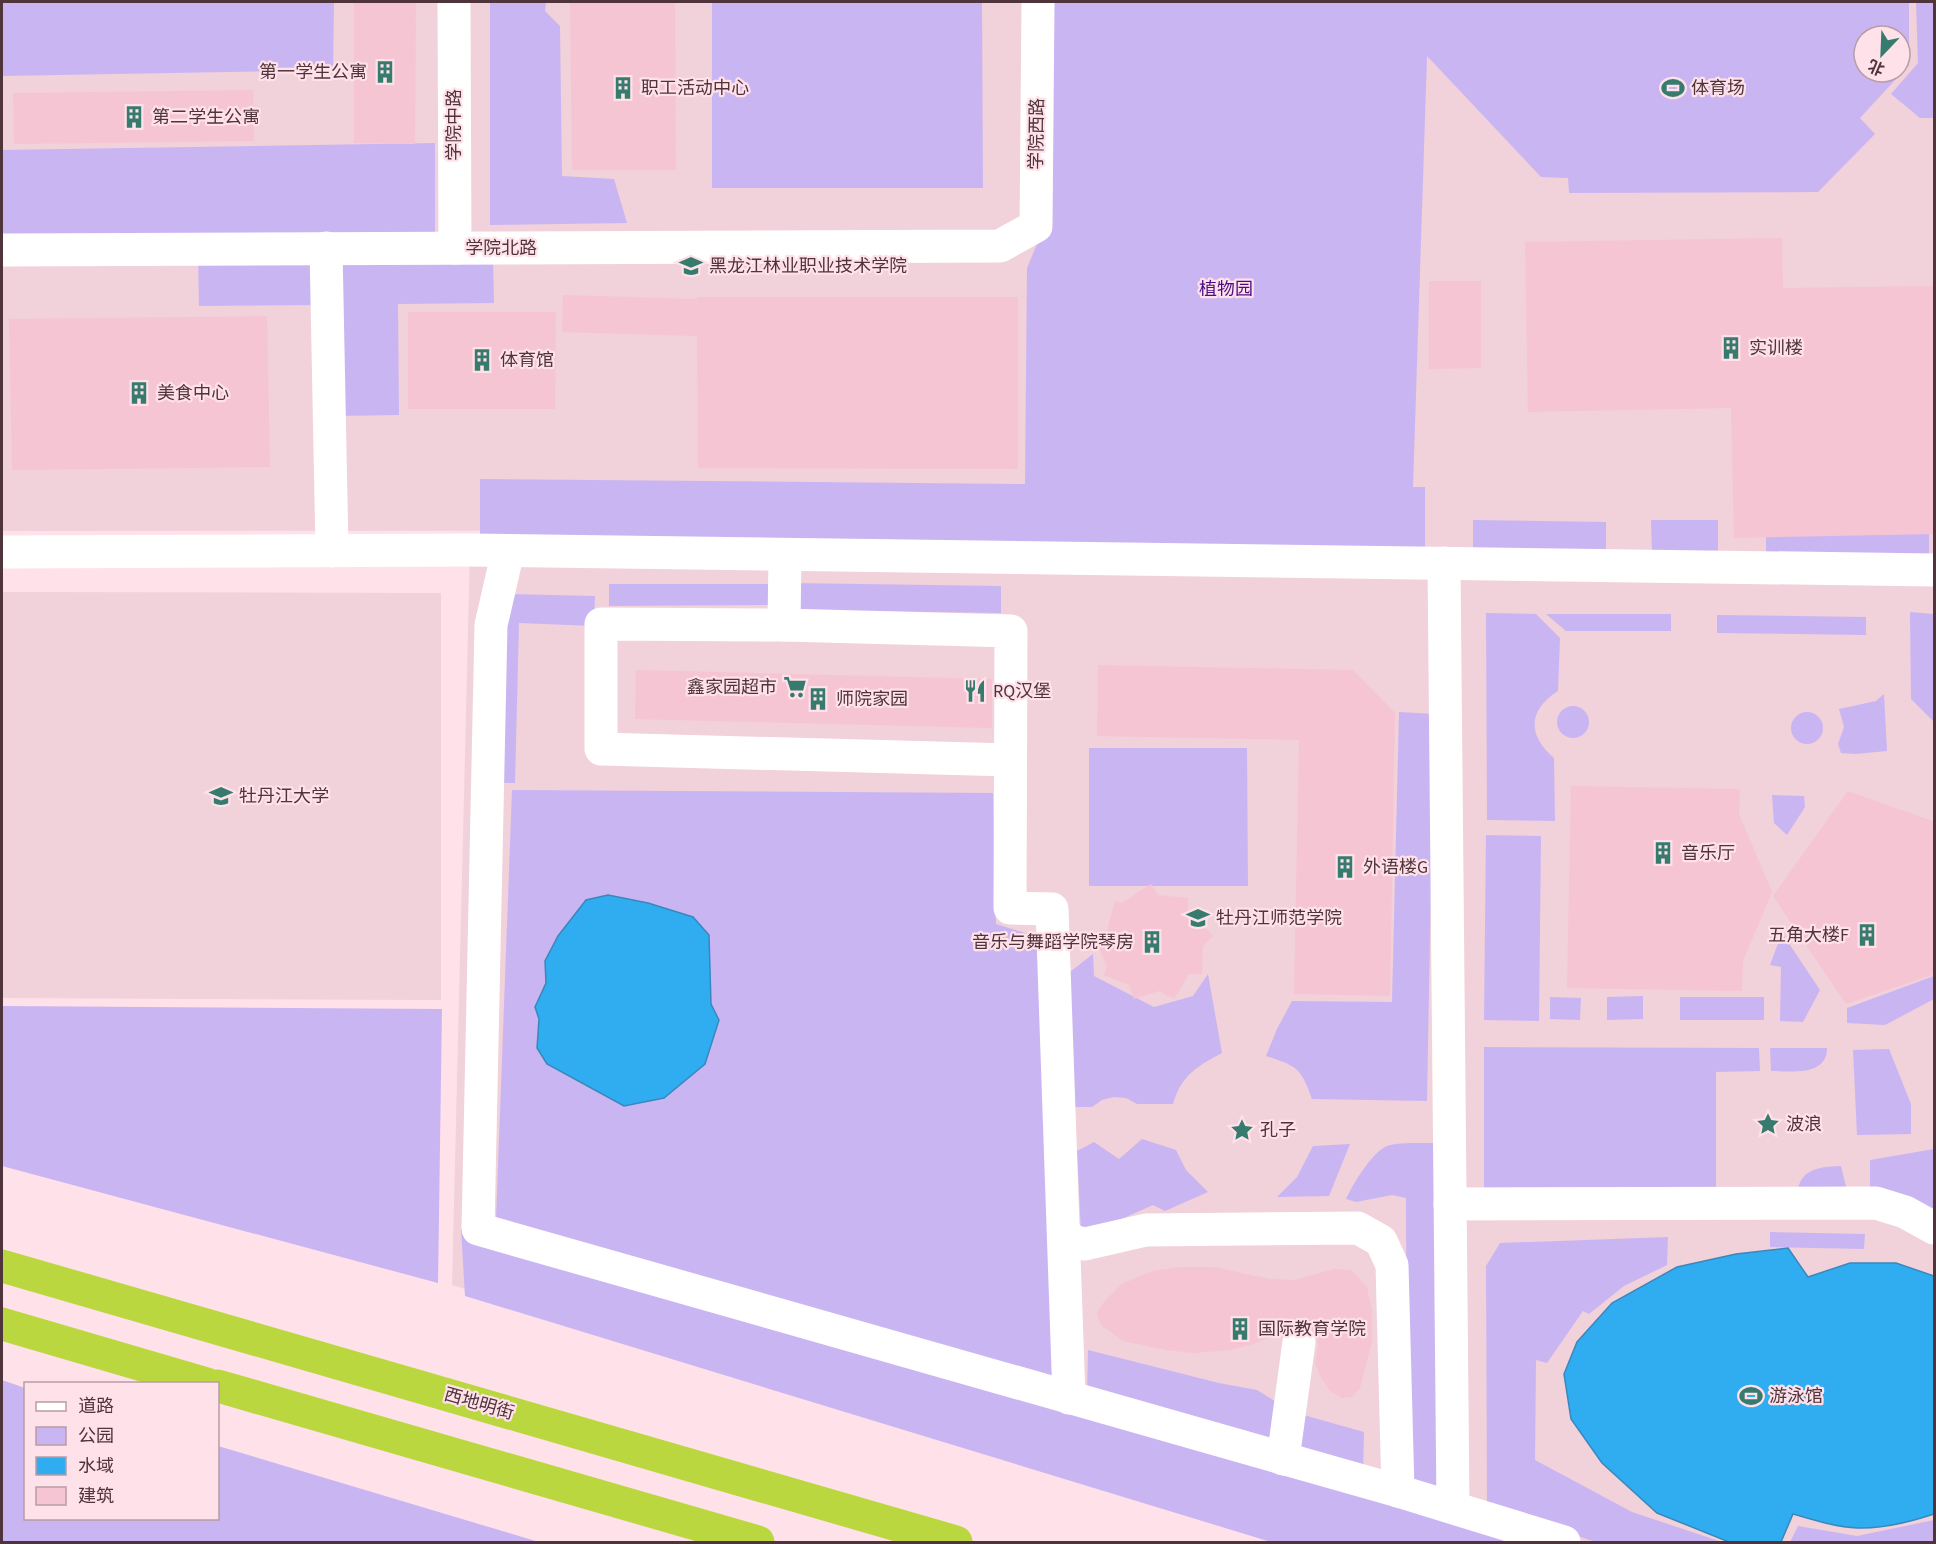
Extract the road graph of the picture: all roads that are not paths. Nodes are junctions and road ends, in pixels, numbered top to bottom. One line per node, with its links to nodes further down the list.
1 (454, 2): 5 (street, 学院中路)
2 (1038, 2): 3 (street, 学院西路)
3 (1000, 246): 5 (street, 学院北路)
4 (326, 248): 5 (street, 学院北路); 6 (street, 学院北路); 7 (street)
5 (455, 248)
6 (2, 249)
7 (332, 551): 8 (street); 9 (street)
8 (508, 551): 10 (street); 23 (street)
9 (2, 552)
10 (785, 555): 11 (street); 13 (street)
11 (1444, 563): 12 (street); 15 (street)
12 (1935, 570)
13 (783, 625): 14 (street); 14 (street)
14 (1010, 760): 17 (street)
15 (1450, 1204): 16 (street); 26 (street)
16 (1935, 1228)
17 (1064, 1231): 23 (street); 25 (street)
18 (2, 1266): 28 (highway, 西地明街)
19 (2, 1324): 21 (highway)
20 (1299, 1342): 24 (street)
21 (204, 1382)
22 (219, 1386): 27 (highway)
23 (1069, 1398): 24 (street)
24 (1283, 1458): 25 (street)
25 (1398, 1491): 26 (street)
26 (1453, 1508): 29 (street)
27 (758, 1542)
28 (956, 1542)
29 (1564, 1542)

